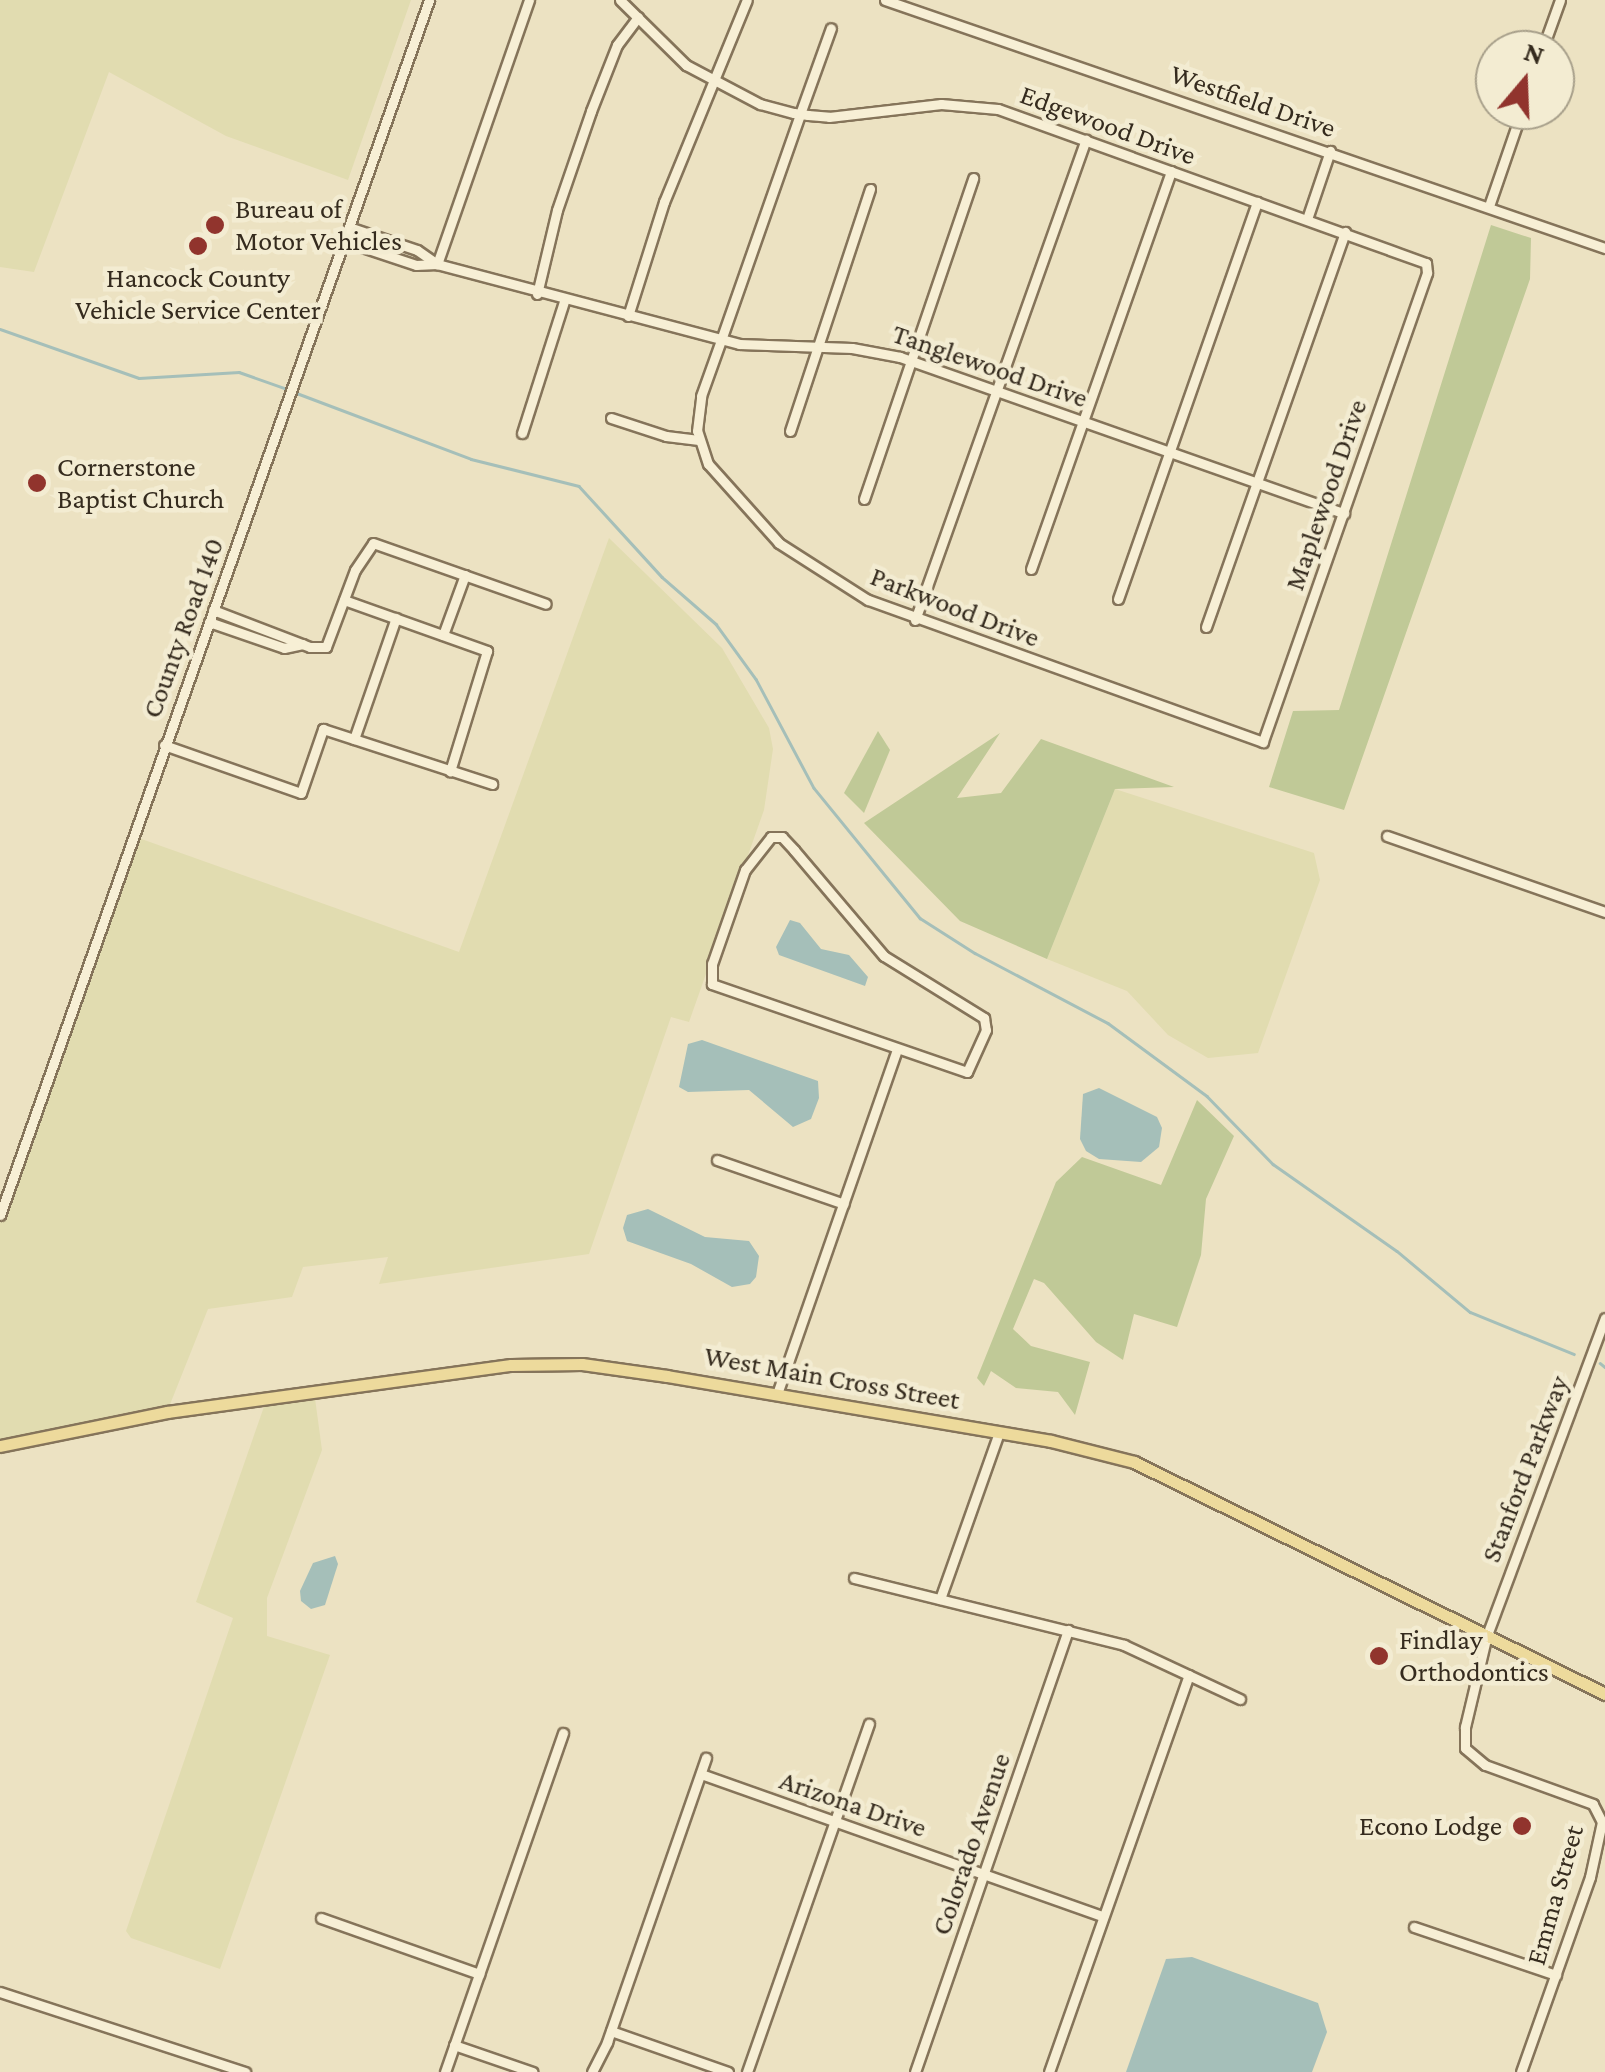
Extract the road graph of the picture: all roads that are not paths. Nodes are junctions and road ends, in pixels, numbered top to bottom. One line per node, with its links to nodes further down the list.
1 (430, 0): 21 (street, County Road 140)
2 (529, 0): 26 (street)
3 (620, 0): 7 (street, Edgewood Drive)
4 (747, 0): 10 (street)
5 (885, 0): 14 (street, Westfield Drive)
6 (1560, 0): 9 (street)
7 (638, 16): 10 (street, Edgewood Drive); 27 (street)
8 (830, 28): 11 (street)
9 (1549, 30)
10 (714, 84): 11 (street, Edgewood Drive); 29 (street)
11 (800, 114): 13 (street, Edgewood Drive); 30 (street)
12 (1515, 130): 19 (street)
13 (1086, 139): 15 (street, Edgewood Drive); 33 (street)
14 (1330, 151): 19 (street, Westfield Drive); 20 (street)
15 (1170, 171): 18 (street, Edgewood Drive); 35 (street)
16 (973, 178): 32 (street)
17 (870, 189): 31 (street)
18 (1257, 202): 20 (street, Edgewood Drive); 39 (street)
19 (1489, 206): 24 (street, Westfield Drive)
20 (1308, 220): 22 (street, Edgewood Drive)
21 (349, 227): 23 (street, County Road 140); 26 (street, Tanglewood Drive)
22 (1345, 232): 25 (street, Edgewood Drive); 40 (street)
23 (344, 242): 26 (street, Tanglewood Drive); 48 (street, County Road 140)
24 (1605, 248)
25 (1426, 263): 42 (street, Maplewood Drive)
26 (437, 264): 27 (street, Tanglewood Drive)
27 (537, 294): 28 (street, Tanglewood Drive)
28 (564, 301): 29 (street, Tanglewood Drive); 37 (street)
29 (628, 316): 30 (street, Tanglewood Drive)
30 (721, 340): 31 (street, Tanglewood Drive); 38 (street)
31 (816, 348): 32 (street, Tanglewood Drive); 36 (street)
32 (910, 360): 33 (street, Tanglewood Drive); 41 (street)
33 (996, 390): 35 (street, Tanglewood Drive); 50 (street)
34 (612, 418): 38 (street)
35 (1083, 421): 39 (street, Tanglewood Drive); 43 (street)
36 (790, 430)
37 (522, 433)
38 (699, 440): 50 (street, Parkwood Drive)
39 (1170, 452): 40 (street, Tanglewood Drive); 45 (street)
40 (1257, 482): 42 (street, Tanglewood Drive); 52 (street)
41 (864, 499)
42 (1344, 513): 56 (street, Maplewood Drive)
43 (1030, 569)
44 (465, 575): 46 (street); 47 (street); 53 (street)
45 (1118, 599)
46 (344, 600): 49 (street); 54 (street)
47 (546, 604)
48 (213, 610): 51 (street, County Road 140); 54 (street)
49 (396, 618): 53 (street); 55 (street)
50 (915, 620): 56 (street, Parkwood Drive)
51 (209, 622): 54 (street); 57 (street, County Road 140)
52 (1206, 627)
53 (444, 635): 58 (street)
54 (303, 644)
55 (354, 739): 57 (street); 58 (street)
56 (1263, 742)
57 (164, 745): 65 (street, County Road 140)
58 (450, 770): 59 (street)
59 (492, 784)
60 (1387, 836): 61 (street)
61 (1605, 912)
62 (897, 1050): 62 (street); 64 (street)
63 (717, 1160): 64 (street)
64 (844, 1204): 67 (street)
65 (0, 1215)
66 (1605, 1318): 73 (street, Stanford Parkway)
67 (777, 1394): 68 (main road, West Main Cross Street); 69 (main road, West Main Cross Street)
68 (999, 1432): 71 (street); 73 (main road, West Main Cross Street)
69 (0, 1446)
70 (854, 1578): 71 (street)
71 (940, 1599): 72 (street)
72 (1068, 1630): 74 (street); 82 (street, Colorado Avenue)
73 (1487, 1635): 75 (main road, West Main Cross Street); 87 (street, Emma Street)
74 (1189, 1675): 76 (street); 83 (street)
75 (1605, 1694)
76 (1240, 1699)
77 (868, 1724): 81 (street)
78 (563, 1733): 86 (street)
79 (706, 1758): 80 (street)
80 (701, 1774): 81 (street, Arizona Drive); 89 (street)
81 (835, 1821): 82 (street, Arizona Drive); 96 (street)
82 (984, 1874): 83 (street, Arizona Drive); 97 (street, Colorado Avenue)
83 (1104, 1916): 98 (street)
84 (321, 1918): 86 (street)
85 (1414, 1927): 87 (street)
86 (479, 1974): 90 (street)
87 (1556, 1975): 99 (street, Emma Street)
88 (0, 1992): 91 (street)
89 (611, 2031): 94 (street); 95 (street)
90 (454, 2045): 92 (street); 93 (street)
91 (245, 2072)
92 (445, 2072)
93 (533, 2072)
94 (592, 2072)
95 (728, 2072)
96 (748, 2072)
97 (915, 2072)
98 (1049, 2072)
99 (1522, 2072)

